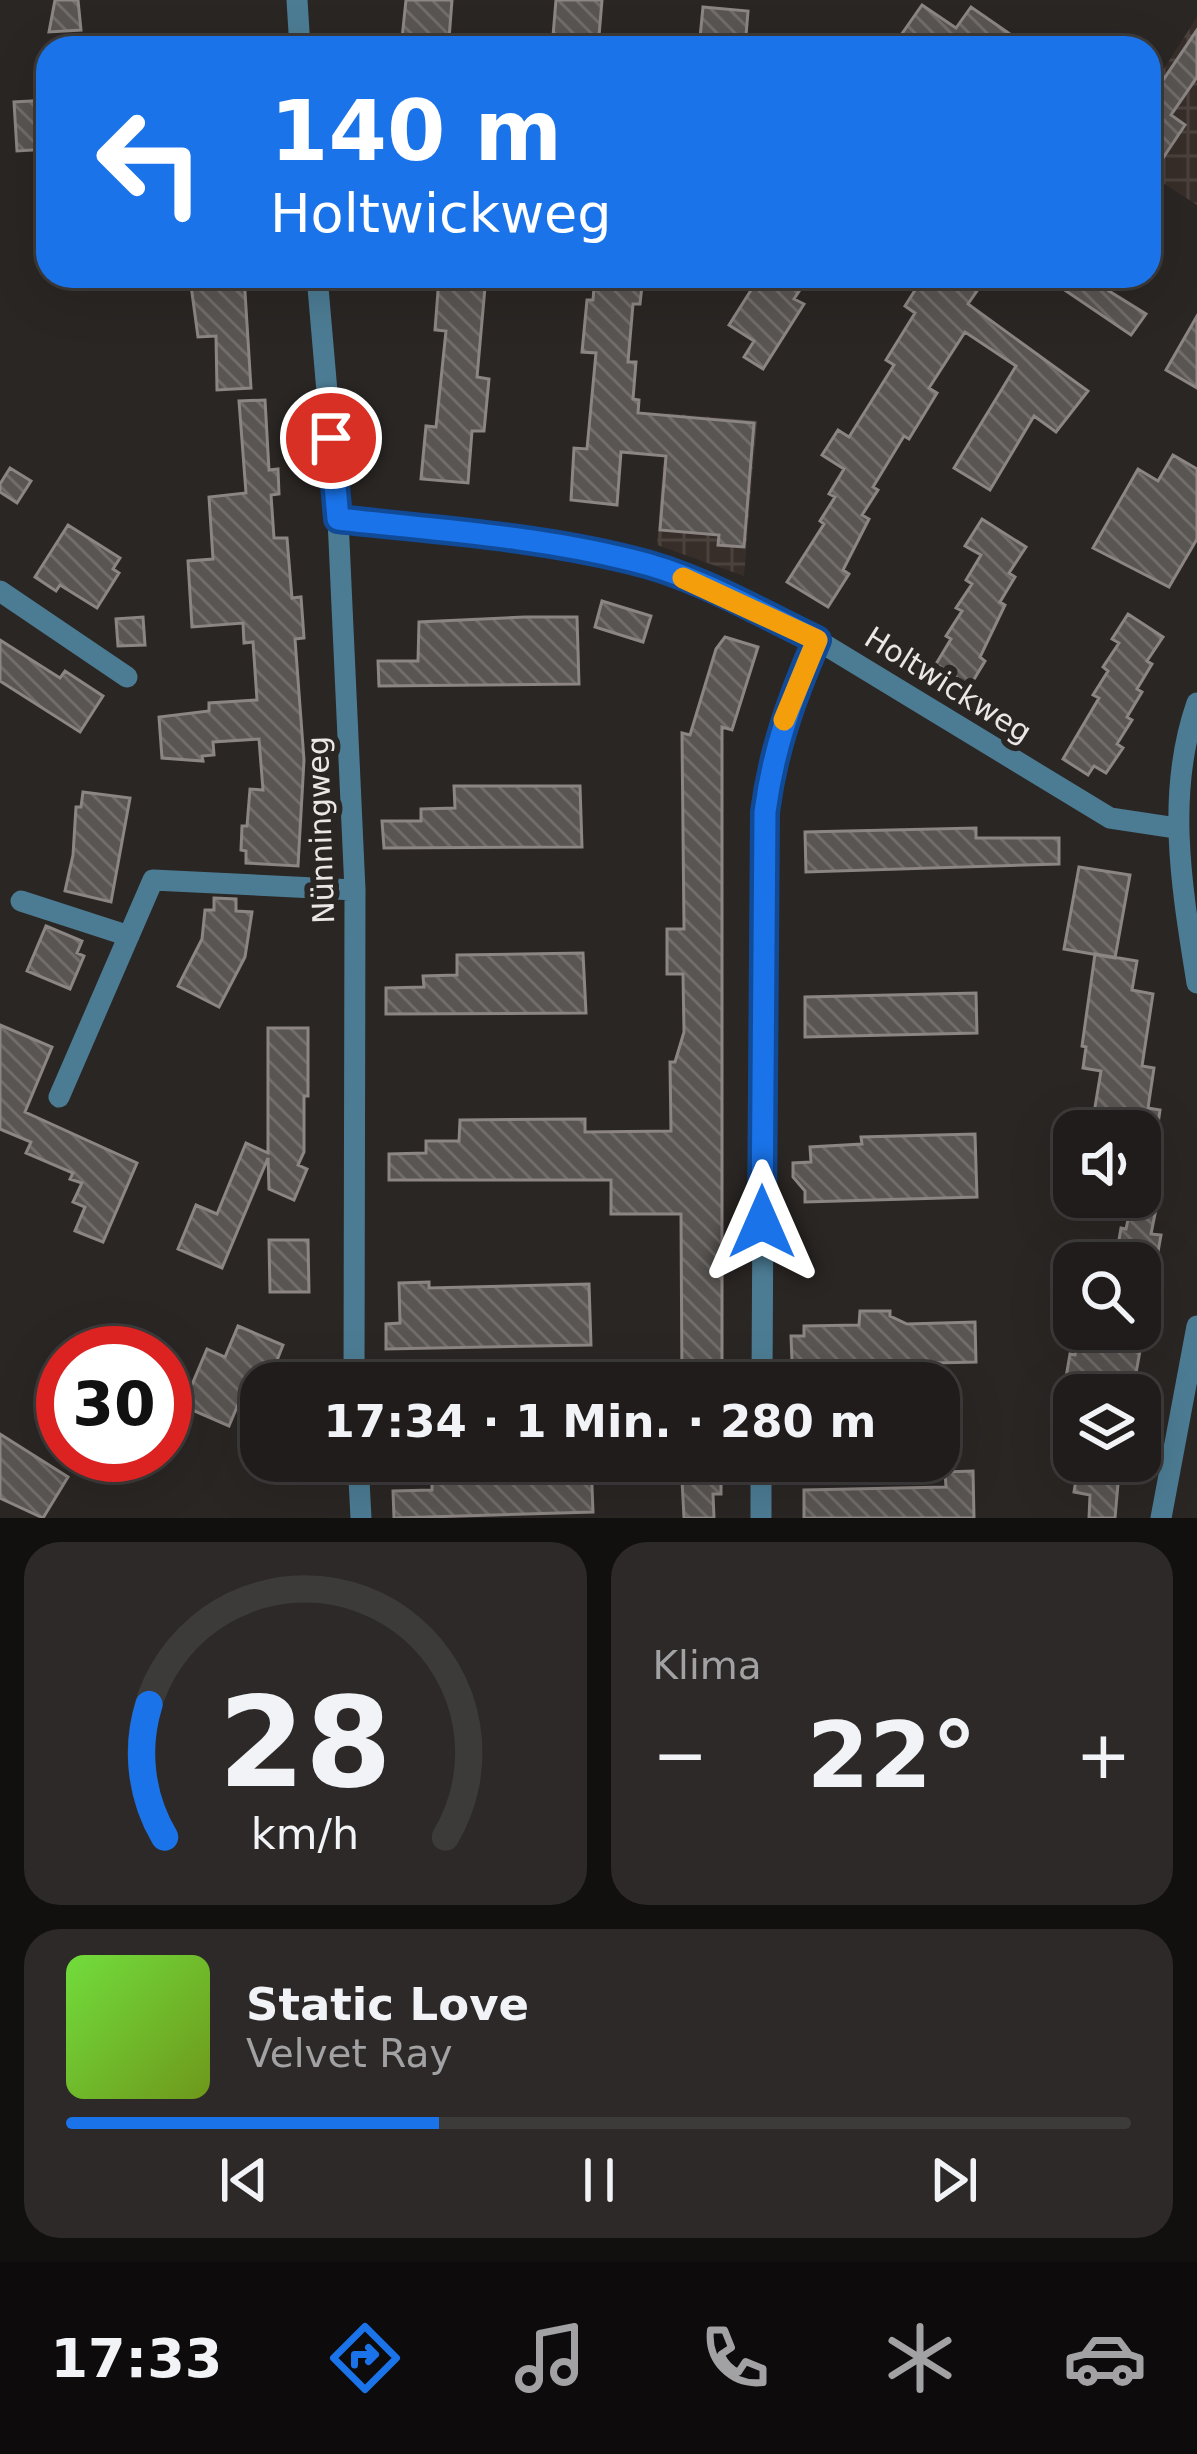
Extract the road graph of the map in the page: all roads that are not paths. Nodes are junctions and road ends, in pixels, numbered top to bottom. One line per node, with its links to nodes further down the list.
1 (297, 0): 2 (street)
2 (299, 36)
3 (318, 288): 4 (street, Nünningweg)
4 (338, 519): 6 (street, Holtwickweg); 10 (street, Nünningweg)
5 (0, 591): 7 (street)
6 (817, 640): 9 (street, Holtwickweg); 17 (street)
7 (128, 677)
8 (1197, 703): 9 (street)
9 (1176, 827): 13 (street)
10 (356, 890): 12 (street); 16 (street, Nünningweg)
11 (21, 901): 12 (street)
12 (128, 936): 14 (street)
13 (1197, 982)
14 (59, 1096)
15 (1197, 1326): 22 (street)
16 (355, 1362)
17 (762, 1362)
18 (359, 1482): 20 (street)
19 (761, 1482): 21 (street)
20 (361, 1518)
21 (761, 1518)
22 (1161, 1518)

